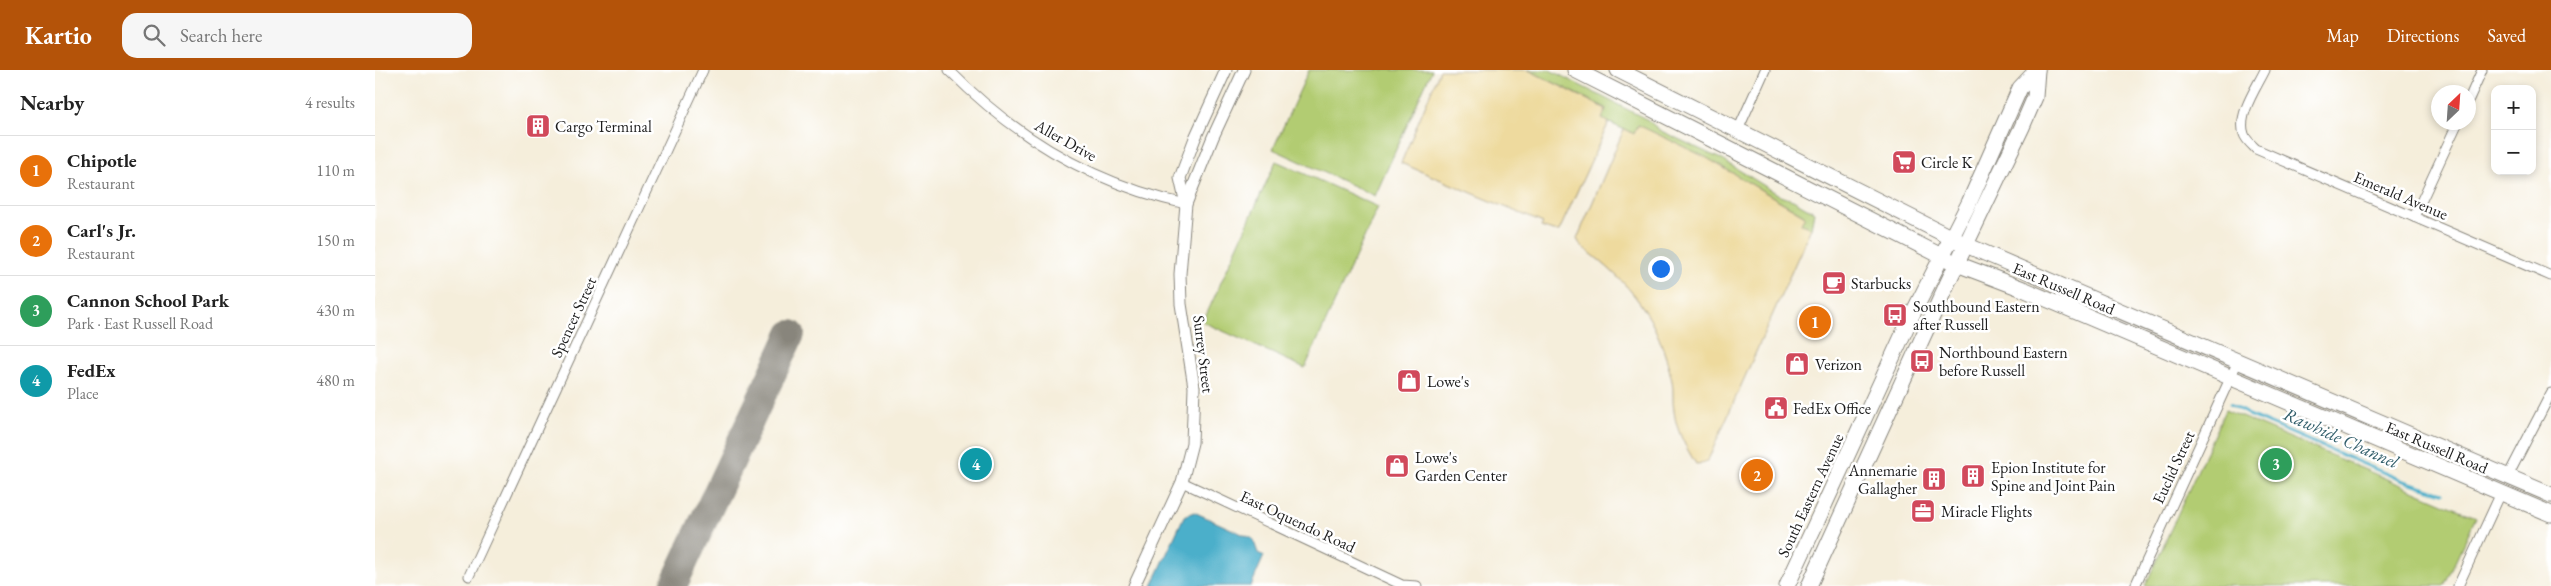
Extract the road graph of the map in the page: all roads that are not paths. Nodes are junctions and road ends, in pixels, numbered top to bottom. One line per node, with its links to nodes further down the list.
1 (703, 70): 37 (street, Spencer Street)
2 (949, 70): 17 (street, Aller Drive)
3 (1226, 70): 17 (street, Surrey Street)
4 (1234, 70): 12 (street)
5 (1244, 70): 12 (street, Surrey Street)
6 (1575, 70): 14 (main road, East Russell Road)
7 (1618, 70): 11 (main road, East Russell Road)
8 (1765, 70): 15 (street)
9 (2265, 70): 18 (street, Emerald Avenue)
10 (2482, 70): 13 (street)
11 (1637, 79): 14 (main road); 15 (main road, East Russell Road)
12 (1238, 84): 17 (street, Surrey Street)
13 (2475, 85)
14 (1628, 97): 21 (main road, East Russell Road)
15 (1738, 130): 19 (main road, East Russell Road)
16 (2454, 130): 18 (street)
17 (1186, 204): 30 (street, Surrey Street)
18 (2414, 217): 23 (street, Emerald Avenue)
19 (1952, 238): 20 (main road, East Russell Road); 20 (main road, South Eastern Avenue); 21 (main road, South Eastern Avenue)
20 (1966, 245): 22 (main road, South Eastern Avenue); 24 (main road, East Russell Road)
21 (1942, 256): 22 (main road, East Russell Road); 35 (main road, South Eastern Avenue)
22 (1957, 264): 25 (main road, East Russell Road); 36 (main road, South Eastern Avenue)
23 (2551, 276)
24 (2199, 344): 25 (main road); 26 (main road, East Russell Road)
25 (2191, 361): 27 (main road, East Russell Road)
26 (2238, 361): 27 (street, Euclid Street); 29 (main road, East Russell Road)
27 (2230, 378): 31 (main road, East Russell Road); 43 (street, Euclid Street)
28 (2551, 393): 29 (street)
29 (2509, 476): 32 (main road, East Russell Road)
30 (1182, 482): 38 (street, East Oquendo Road); 39 (street, Surrey Street)
31 (2501, 493): 33 (main road); 34 (main road, East Russell Road); 44 (street)
32 (2551, 494)
33 (2551, 501)
34 (2551, 514)
35 (1809, 538): 36 (main road); 41 (main road, South Eastern Avenue)
36 (1829, 542): 42 (main road, South Eastern Avenue)
37 (469, 576)
38 (1403, 585): 40 (street, East Oquendo Road)
39 (1134, 586)
40 (1417, 586)
41 (1787, 586)
42 (1809, 586)
43 (2135, 586)
44 (2458, 586)

